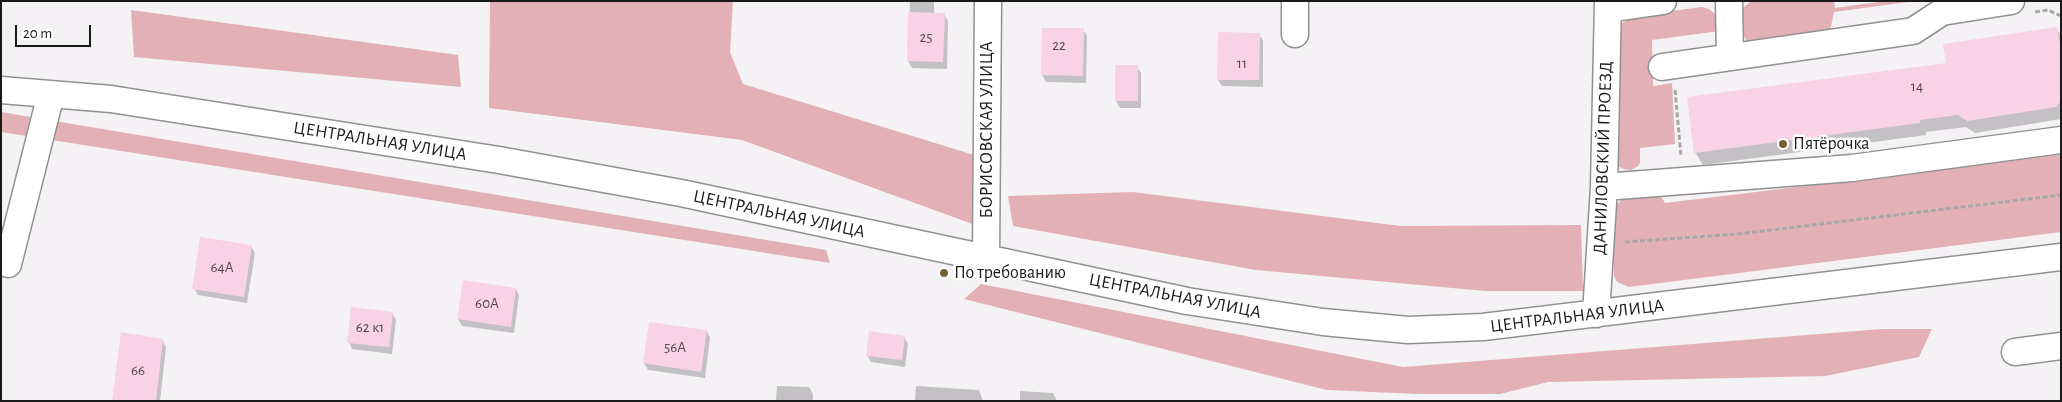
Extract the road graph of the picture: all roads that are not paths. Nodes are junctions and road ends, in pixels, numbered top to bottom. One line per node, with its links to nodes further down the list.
1 (988, 1): 15 (street, БОРИСОВСКАЯ УЛИЦА)
2 (1295, 1): 7 (street)
3 (1663, 1): 5 (street)
4 (1729, 1): 8 (street)
5 (1608, 5): 13 (street, ДАНИЛОВСКИЙ ПРОЕЗД)
6 (2020, 7): 8 (street)
7 (1295, 34)
8 (1730, 57): 9 (street)
9 (1669, 76)
10 (1, 90): 11 (street, ЦЕНТРАЛЬНАЯ УЛИЦА)
11 (51, 94): 15 (street, ЦЕНТРАЛЬНАЯ УЛИЦА); 16 (street)
12 (2061, 140): 13 (street)
13 (1604, 187): 17 (street, ДАНИЛОВСКИЙ ПРОЕЗД)
14 (2061, 257): 17 (street, ЦЕНТРАЛЬНАЯ УЛИЦА)
15 (986, 258): 17 (street, ЦЕНТРАЛЬНАЯ УЛИЦА)
16 (8, 264)
17 (1596, 314)
18 (2061, 346): 19 (street)
19 (2015, 352)

